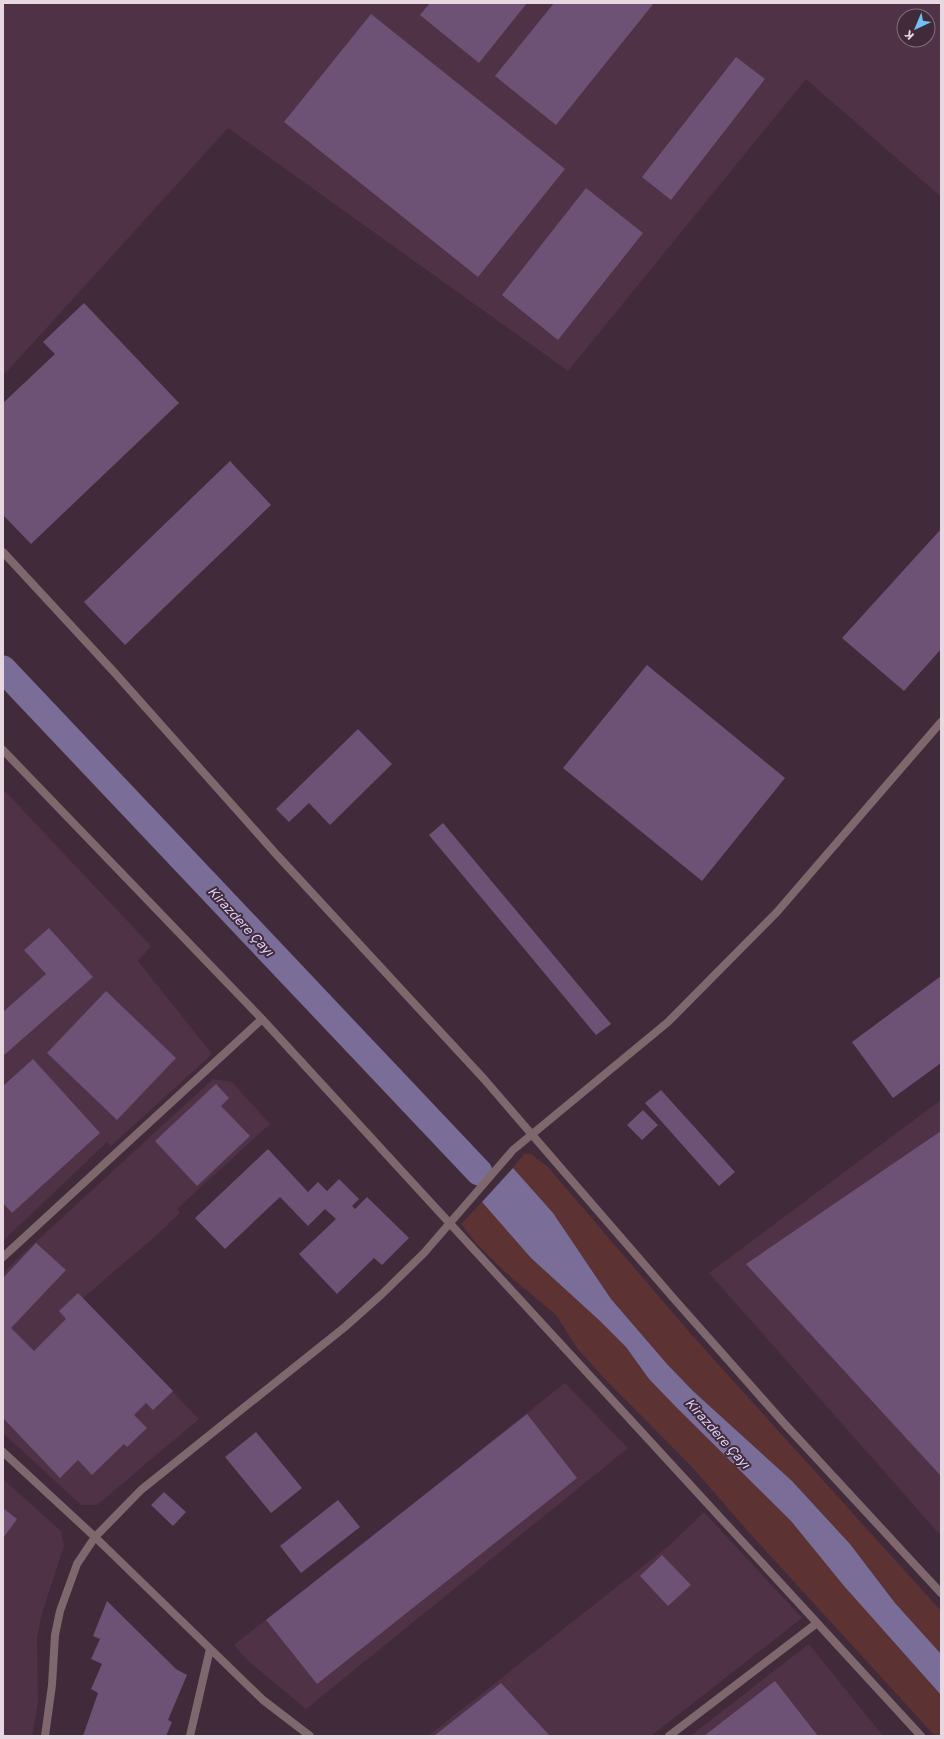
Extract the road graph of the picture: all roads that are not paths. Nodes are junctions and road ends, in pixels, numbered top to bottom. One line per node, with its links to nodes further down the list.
1 (3, 552): 5 (street)
2 (941, 722): 5 (street)
3 (3, 750): 4 (street)
4 (262, 1019): 6 (street); 7 (street)
5 (531, 1133): 6 (street); 10 (street)
6 (449, 1224): 9 (street); 11 (street)
7 (3, 1257)
8 (3, 1452): 9 (street)
9 (95, 1537): 12 (street); 13 (street)
10 (941, 1593)
11 (817, 1623): 16 (street); 17 (street)
12 (210, 1649): 14 (street); 15 (street)
13 (45, 1736)
14 (190, 1736)
15 (310, 1736)
16 (669, 1736)
17 (922, 1736)

